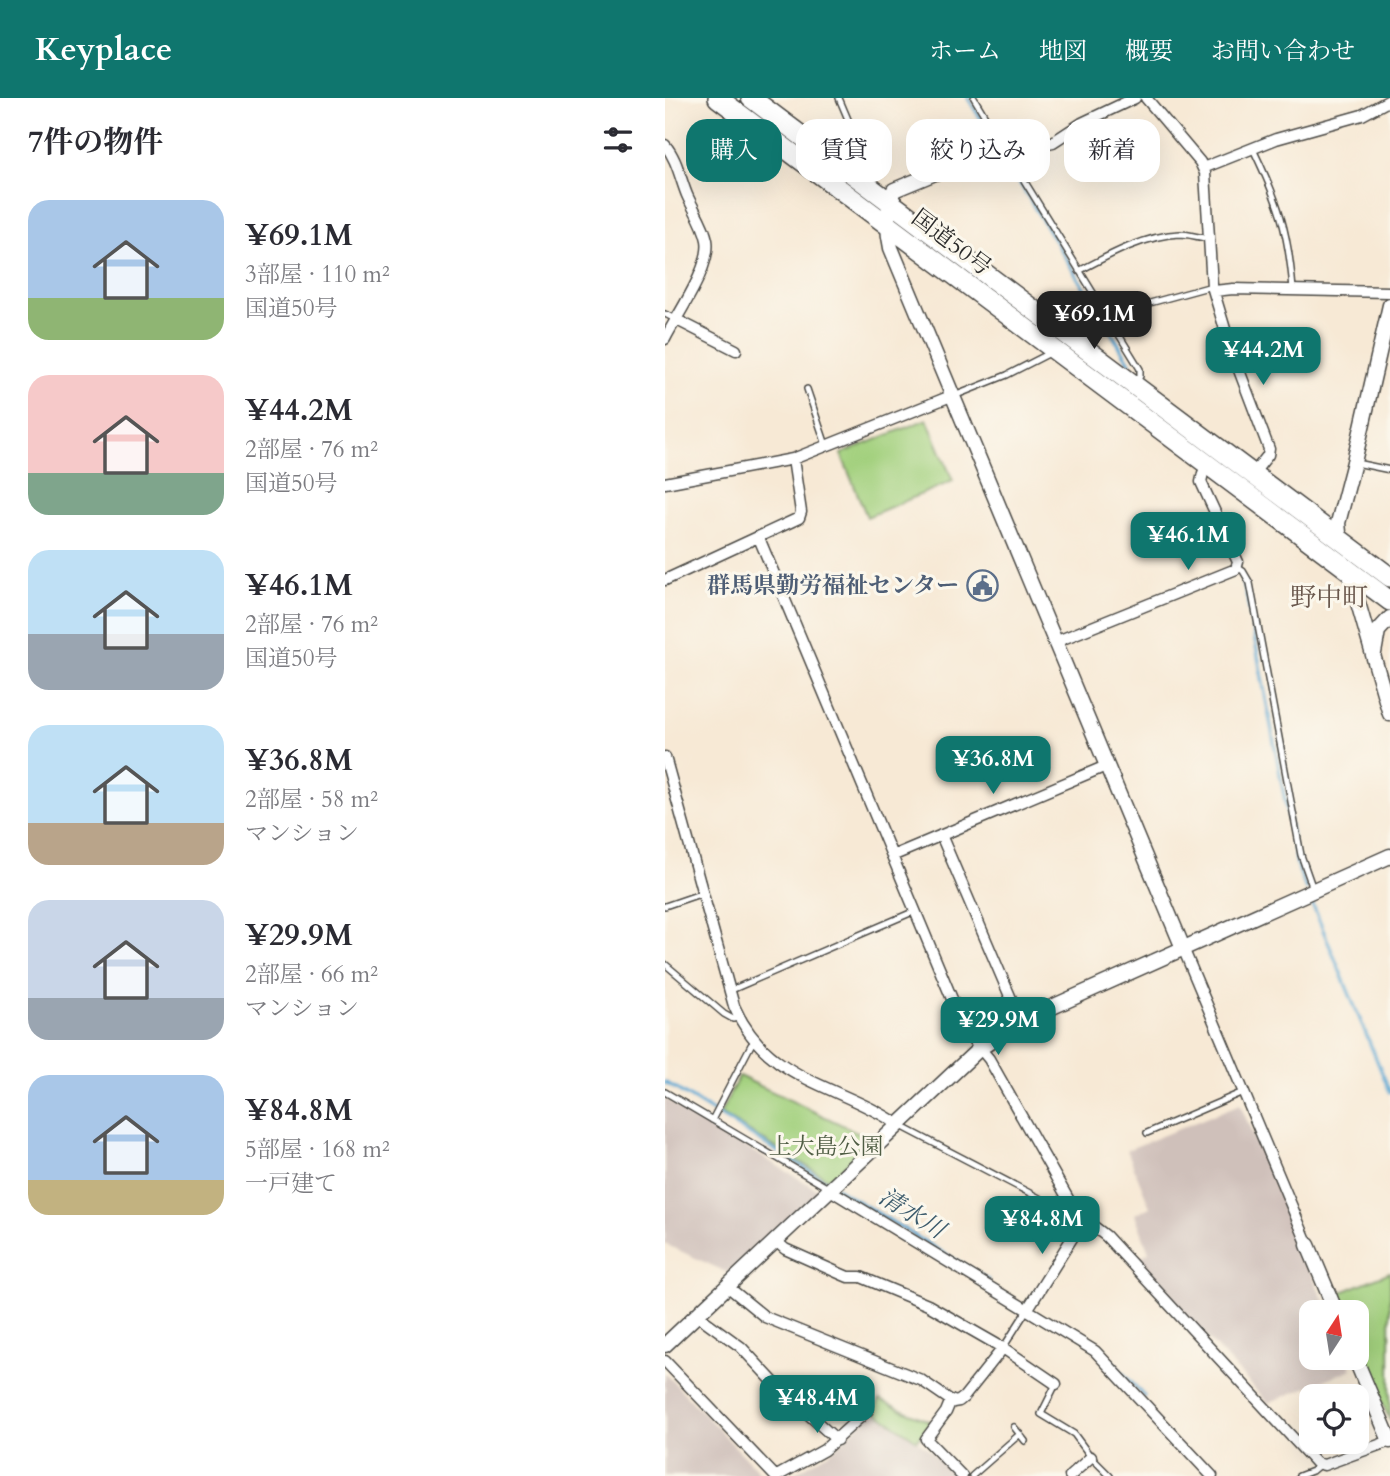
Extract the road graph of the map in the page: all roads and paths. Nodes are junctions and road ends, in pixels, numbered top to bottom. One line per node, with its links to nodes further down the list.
1 (719, 98): 19 (highway, 国道50号)
2 (751, 98): 10 (highway, 国道50号)
3 (839, 98): 8 (lane)
4 (974, 98): 9 (lane)
5 (1135, 98): 11 (street)
6 (1146, 98): 14 (street)
7 (1390, 100): 13 (street)
8 (848, 119)
9 (987, 119)
10 (796, 132)
11 (1050, 142)
12 (665, 145): 27 (street)
13 (1253, 147): 14 (street); 23 (lane)
14 (1203, 168): 20 (street)
15 (862, 182): 18 (highway, 国道50号)
16 (914, 182): 18 (street)
17 (1025, 182): 21 (lane)
18 (890, 202): 19 (street); 29 (highway, 国道50号)
19 (888, 225): 30 (highway, 国道50号); 34 (street)
20 (1208, 238): 21 (lane); 22 (street)
21 (1079, 271): 26 (lane)
22 (1213, 289): 23 (street); 26 (lane); 40 (street)
23 (1293, 289): 24 (street)
24 (1390, 292)
25 (1390, 305): 37 (street)
26 (1106, 315): 29 (street); 32 (lane)
27 (670, 316): 28 (street); 31 (street)
28 (665, 339)
29 (1079, 343): 30 (street); 32 (highway, 国道50号)
30 (1056, 349): 34 (lane); 38 (highway, 国道50号)
31 (736, 350)
32 (1134, 386): 40 (highway, 国道50号)
33 (807, 389): 35 (lane)
34 (951, 396): 35 (street); 50 (street)
35 (826, 446): 36 (street)
36 (793, 459): 41 (street); 42 (street)
37 (1354, 462): 39 (lane); 43 (street)
38 (1210, 466): 44 (street); 45 (highway, 国道50号)
39 (1390, 470)
40 (1253, 474): 43 (highway, 国道50号)
41 (665, 483)
42 (759, 538): 47 (street); 56 (street)
43 (1339, 538): 45 (street); 46 (highway, 国道50号)
44 (1237, 568): 50 (street); 58 (lane)
45 (1349, 570): 48 (highway, 国道50号); 51 (street)
46 (1390, 577)
47 (665, 580)
48 (1390, 601)
49 (1390, 618): 51 (street)
50 (1055, 642): 54 (street)
51 (1374, 655): 52 (street)
52 (1390, 714)
53 (665, 757): 59 (street)
54 (1107, 766): 55 (street); 62 (street)
55 (941, 835): 56 (street); 66 (street)
56 (892, 856): 61 (street)
57 (1390, 856): 58 (street)
58 (1313, 890): 62 (street)
59 (703, 893): 60 (lane); 64 (street)
60 (665, 906)
61 (915, 912): 64 (lane); 68 (street)
62 (1183, 948): 66 (street); 69 (street)
63 (665, 964): 65 (lane)
64 (729, 991): 65 (street)
65 (739, 1018): 67 (street)
66 (1021, 1022): 68 (street)
67 (755, 1041): 71 (lane); 72 (street)
68 (979, 1049): 72 (street); 75 (street)
69 (1243, 1092): 73 (lane); 77 (street)
70 (665, 1093): 71 (lane)
71 (712, 1120): 74 (lane)
72 (899, 1125): 74 (street); 75 (lane)
73 (1147, 1133)
74 (830, 1190): 76 (street); 80 (street)
75 (1081, 1216): 80 (street); 95 (street)
76 (776, 1241): 78 (street); 83 (street)
77 (1308, 1245): 79 (street)
78 (727, 1286): 81 (street); 87 (street)
79 (1331, 1300)
80 (1027, 1310): 83 (lane); 101 (street)
81 (697, 1315): 82 (street); 91 (street)
82 (665, 1345)
83 (1003, 1348): 86 (street); 87 (street)
84 (665, 1361): 96 (street)
85 (1360, 1370): 93 (street)
86 (1056, 1384): 94 (lane)
87 (951, 1400): 97 (street)
88 (868, 1410): 91 (street)
89 (1014, 1427): 90 (lane)
90 (1020, 1434): 92 (lane); 98 (lane)
91 (837, 1440): 96 (street)
92 (1025, 1440)
93 (1390, 1441): 95 (street)
94 (1091, 1458): 99 (street); 100 (lane)
95 (1319, 1465): 102 (lane)
96 (776, 1476)
97 (962, 1476)
98 (972, 1476)
99 (1070, 1476)
100 (1110, 1476)
101 (1212, 1476)
102 (1299, 1476)

